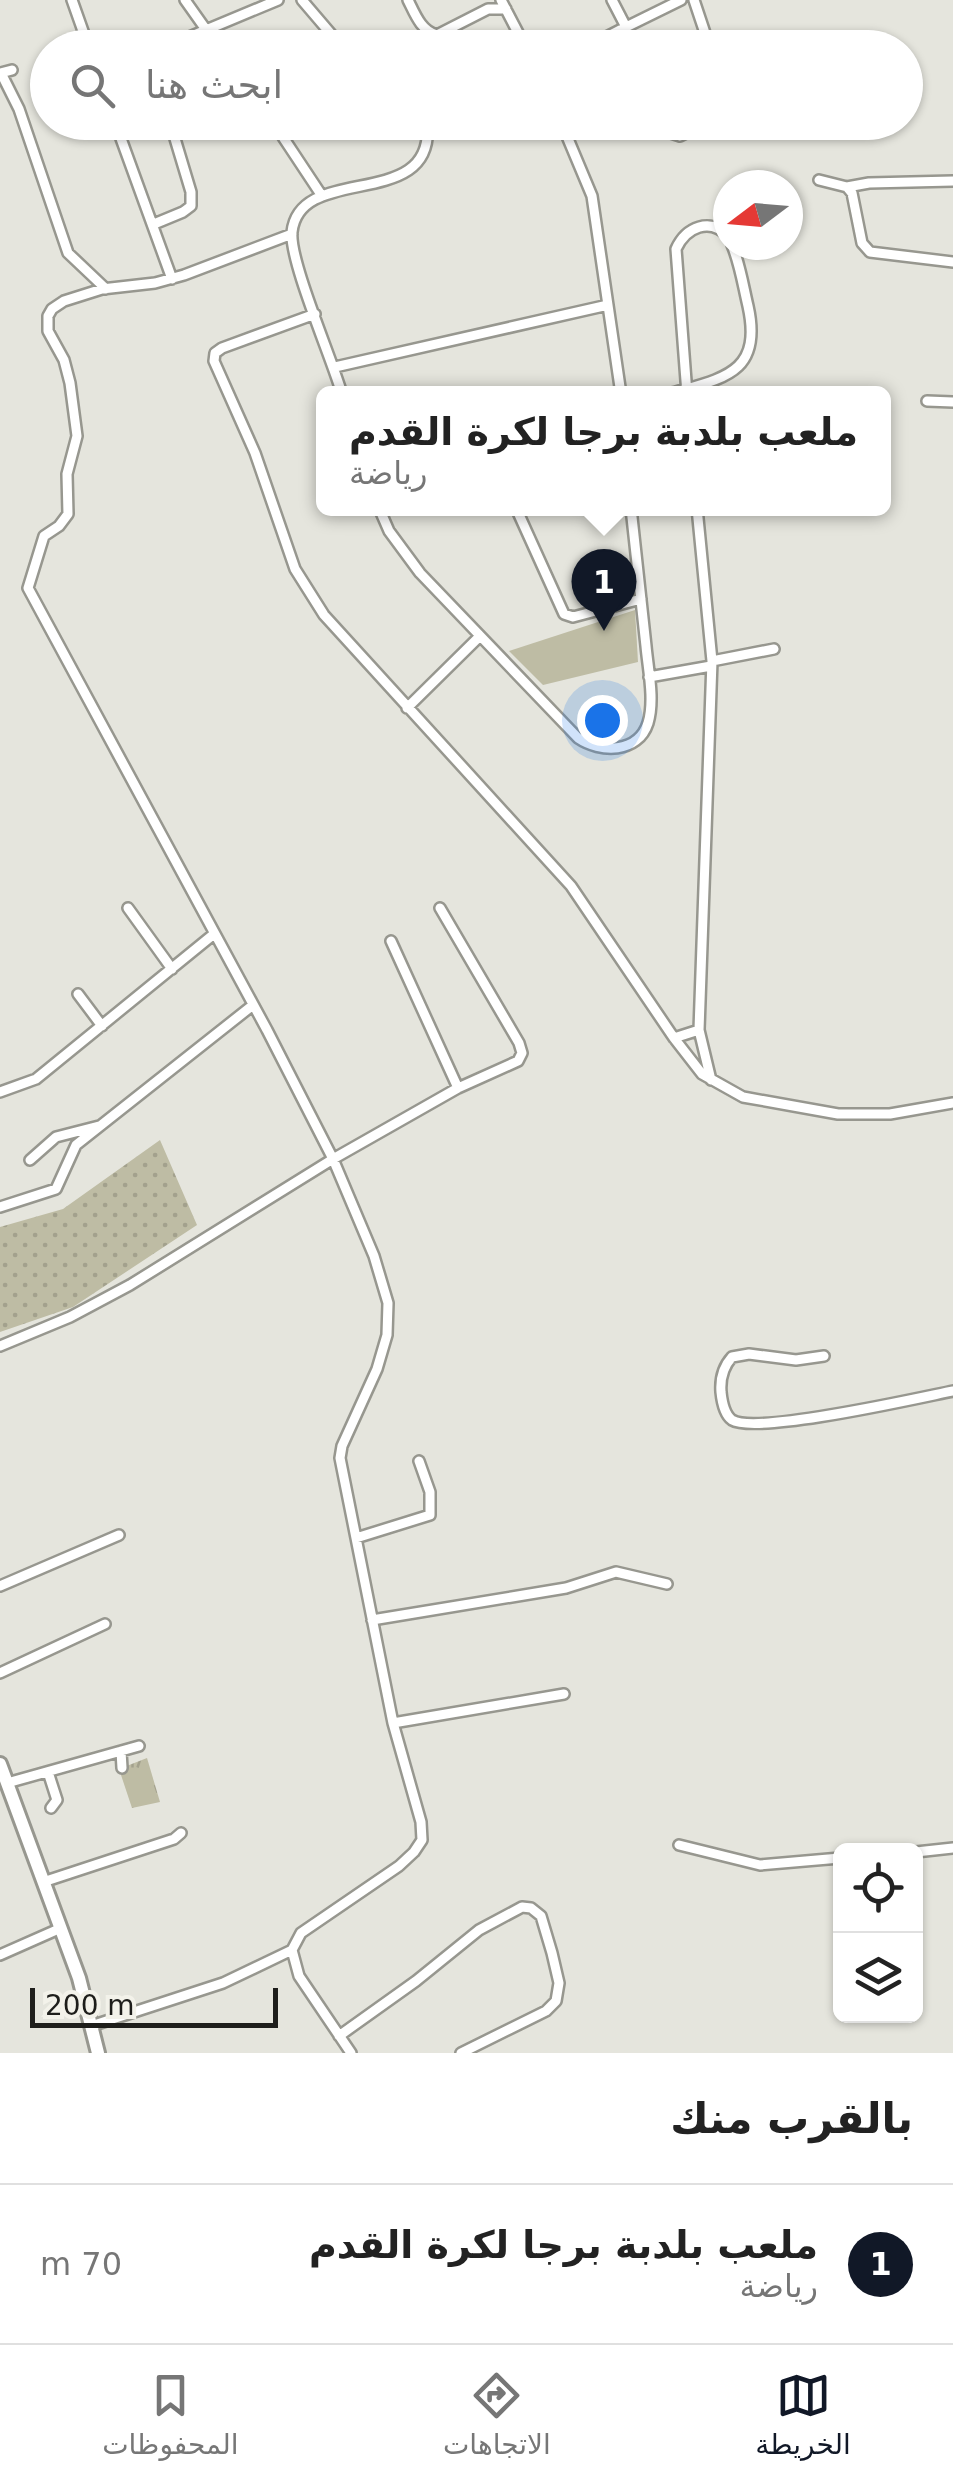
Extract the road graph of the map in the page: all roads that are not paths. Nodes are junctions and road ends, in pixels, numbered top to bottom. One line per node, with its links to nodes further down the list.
1 (72, 0): 11 (street)
2 (184, 0): 12 (street)
3 (278, 0): 12 (street)
4 (302, 0): 13 (street)
5 (408, 0): 14 (street)
6 (612, 0): 10 (street)
7 (681, 0): 10 (street)
8 (694, 0): 17 (street)
9 (504, 5): 15 (street); 16 (street)
10 (623, 29)
11 (83, 30)
12 (206, 30)
13 (327, 30)
14 (429, 30)
15 (445, 30)
16 (517, 30)
17 (704, 30)
18 (12, 70): 34 (street)
19 (122, 140): 28 (street)
20 (176, 140): 28 (street)
21 (285, 140): 27 (street)
22 (424, 140): 27 (street)
23 (569, 140): 35 (street)
24 (819, 180): 26 (street)
25 (953, 181): 26 (street)
26 (847, 187): 32 (street)
27 (322, 196): 30 (street)
28 (154, 224): 33 (street)
29 (713, 226): 40 (street)
30 (292, 234): 33 (street); 36 (street)
31 (736, 260): 41 (street)
32 (953, 262)
33 (172, 278): 34 (street)
34 (106, 289): 56 (street)
35 (608, 305): 37 (street); 39 (street)
36 (316, 314): 37 (street); 53 (street)
37 (334, 367): 38 (street)
38 (340, 386)
39 (621, 386)
40 (687, 386)
41 (702, 386)
42 (927, 400): 43 (street)
43 (953, 402)
44 (384, 516): 49 (street)
45 (520, 516): 48 (street)
46 (632, 516): 48 (street)
47 (698, 516): 51 (street)
48 (641, 599): 52 (street)
49 (480, 636): 52 (street); 53 (street)
50 (774, 649): 51 (street)
51 (712, 664): 52 (street); 62 (street)
52 (649, 677)
53 (407, 708): 63 (street)
54 (128, 908): 58 (street)
55 (440, 908): 65 (street)
56 (214, 934): 58 (street); 60 (street)
57 (391, 941): 65 (street)
58 (172, 969): 61 (street)
59 (78, 994): 61 (street)
60 (253, 1005): 68 (street); 69 (street)
61 (102, 1026): 66 (street)
62 (699, 1030): 63 (street); 64 (street)
63 (674, 1038): 64 (street)
64 (711, 1080): 67 (street)
65 (458, 1088): 69 (street)
66 (0, 1092)
67 (953, 1103)
68 (106, 1123): 70 (street); 71 (street)
69 (333, 1159): 72 (street); 77 (street)
70 (30, 1160)
71 (0, 1207)
72 (0, 1346)
73 (824, 1356): 74 (street)
74 (953, 1392)
75 (419, 1461): 77 (street)
76 (118, 1535): 79 (street)
77 (356, 1538): 80 (street)
78 (667, 1584): 80 (street)
79 (0, 1586)
80 (372, 1620): 84 (street)
81 (105, 1624): 82 (street)
82 (0, 1672)
83 (564, 1694): 84 (street)
84 (393, 1723): 99 (street)
85 (139, 1746): 86 (street)
86 (121, 1751): 88 (street); 89 (street)
87 (0, 1764): 90 (main road)
88 (122, 1768)
89 (48, 1772): 90 (street); 91 (street)
90 (7, 1782): 97 (main road)
91 (51, 1808)
92 (181, 1834): 97 (street)
93 (679, 1845): 96 (street)
94 (953, 1848): 95 (street)
95 (923, 1851)
96 (833, 1859)
97 (43, 1882): 98 (main road)
98 (61, 1928): 100 (street); 101 (main road)
99 (292, 1950): 101 (street); 102 (street)
100 (0, 1956)
101 (90, 2026): 103 (main road)
102 (339, 2036): 104 (street); 105 (street)
103 (94, 2052)
104 (351, 2053)
105 (461, 2053)

